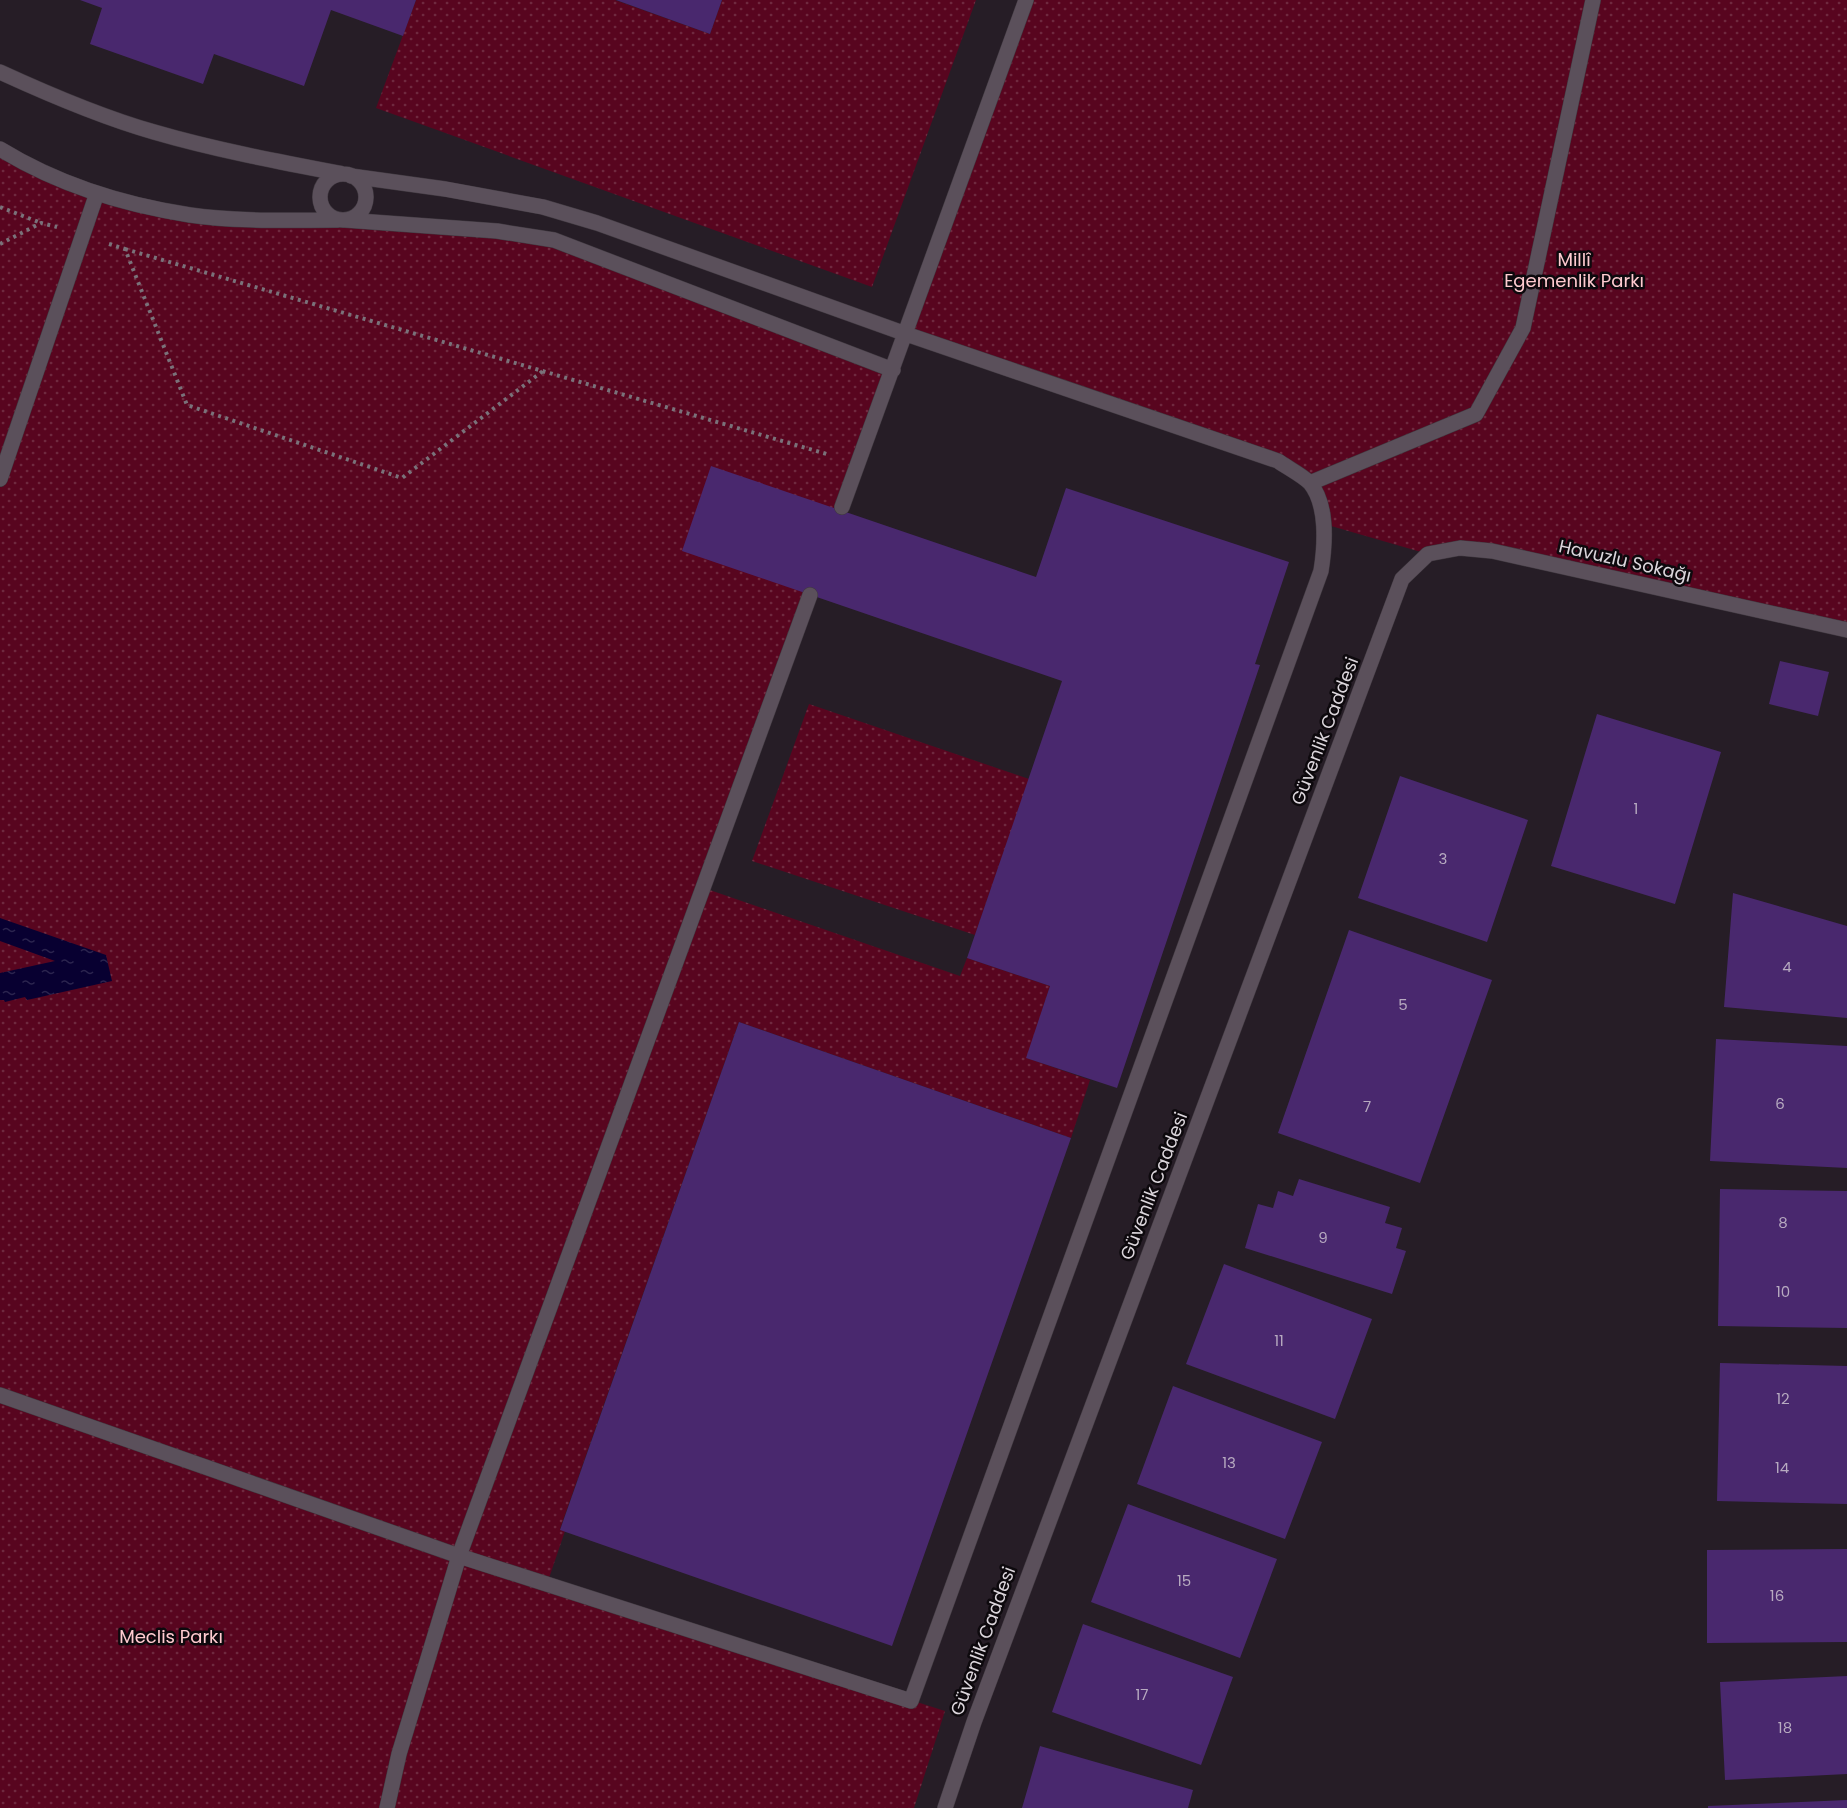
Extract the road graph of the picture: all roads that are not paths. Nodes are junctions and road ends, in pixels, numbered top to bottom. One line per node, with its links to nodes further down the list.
1 (1026, 0): 8 (main road)
2 (1593, 0): 11 (main road)
3 (0, 72): 5 (main road)
4 (0, 149): 6 (main road)
5 (347, 175): 7 (main road); 7 (main road); 8 (main road)
6 (97, 193): 7 (main road); 10 (main road)
7 (341, 220): 9 (main road)
8 (906, 334): 9 (main road); 11 (main road)
9 (893, 370): 12 (main road)
10 (0, 479)
11 (1310, 483): 17 (main road)
12 (842, 507)
13 (1402, 579): 15 (main road, Havuzlu Sokağı); 19 (main road, Güvenlik Caddesi)
14 (810, 595): 17 (main road)
15 (1847, 630)
16 (0, 1395): 17 (main road)
17 (459, 1556): 18 (main road)
18 (387, 1808)
19 (945, 1808)

